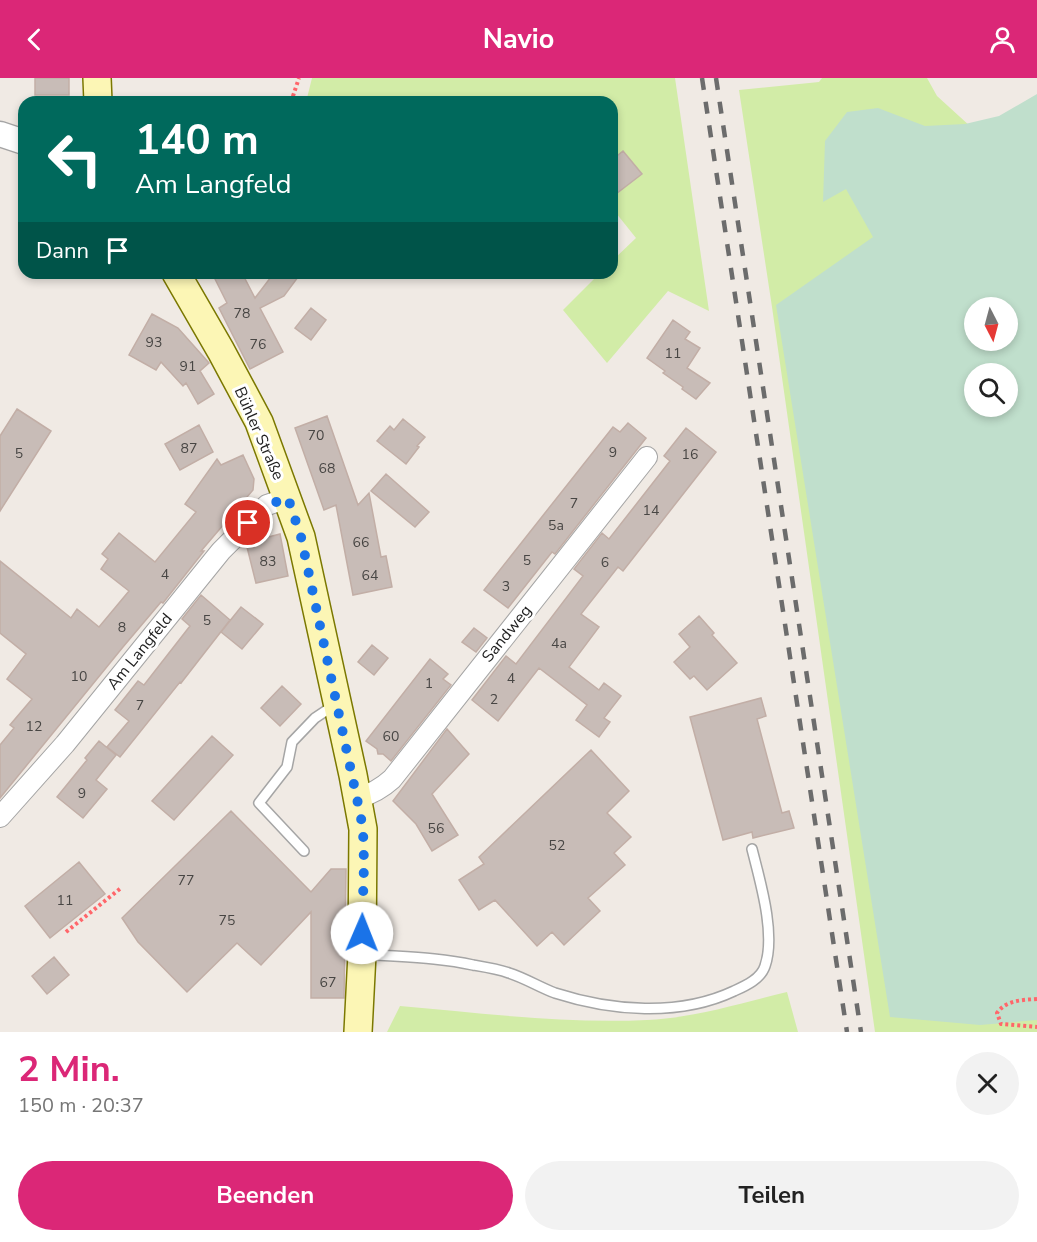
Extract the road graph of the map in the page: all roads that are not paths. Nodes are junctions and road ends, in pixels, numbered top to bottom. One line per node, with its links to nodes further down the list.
1 (97, 78): 2 (main road)
2 (98, 96)
3 (0, 134): 4 (street)
4 (18, 140)
5 (179, 279): 7 (main road, Bühler Straße)
6 (647, 457): 9 (street, Sandweg)
7 (288, 498): 8 (main road, Bühler Straße); 10 (street, Am Langfeld)
8 (338, 703): 9 (main road, Bühler Straße); 12 (lane)
9 (358, 798): 13 (main road, Bühler Straße)
10 (0, 818)
11 (752, 849): 13 (lane)
12 (304, 851)
13 (362, 954): 14 (main road, Bühler Straße)
14 (358, 1032)

